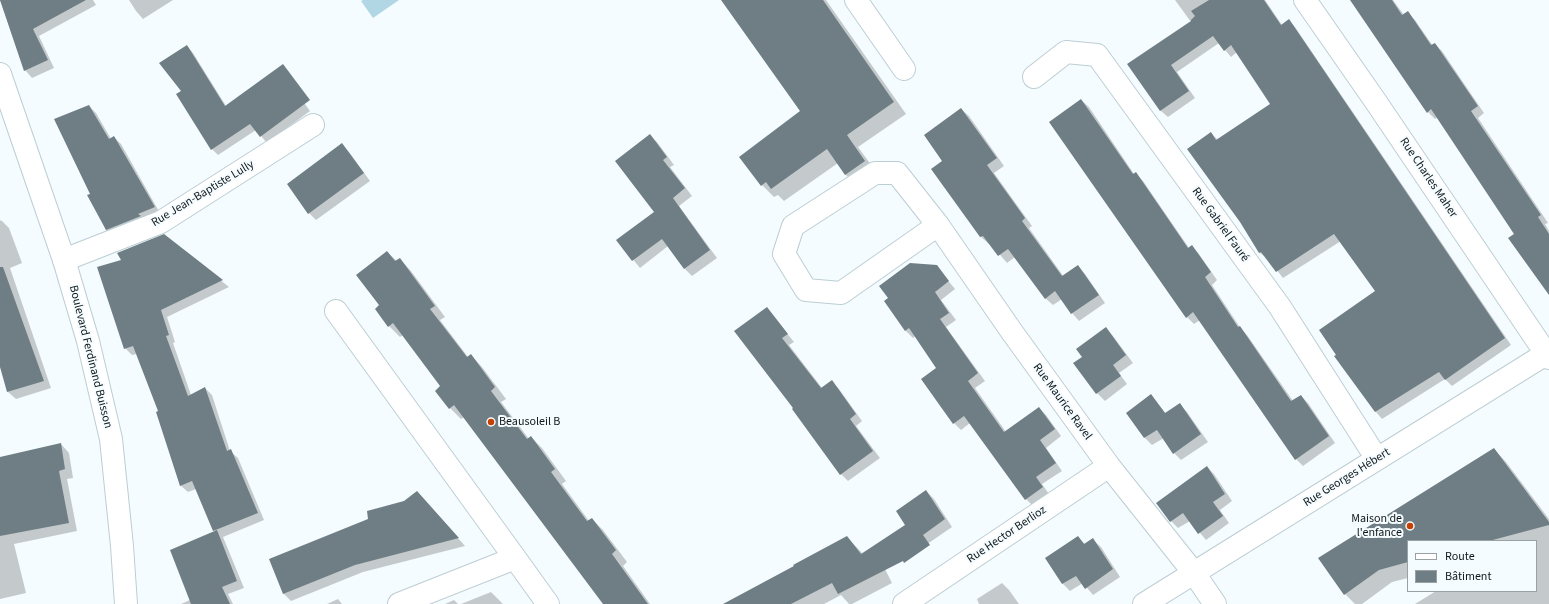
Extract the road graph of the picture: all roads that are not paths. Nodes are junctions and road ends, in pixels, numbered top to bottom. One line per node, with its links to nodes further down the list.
1 (856, 0): 3 (street)
2 (1305, 0): 10 (street, Rue Charles Maher)
3 (904, 69)
4 (0, 74): 8 (street, Boulevard Ferdinand Buisson)
5 (1034, 77): 11 (street, Rue Gabriel Fauré)
6 (314, 125): 8 (street, Rue Jean-Baptiste Lully)
7 (938, 225): 7 (street, Rue Maurice Ravel); 12 (street, Rue Maurice Ravel)
8 (64, 260): 15 (street, Boulevard Ferdinand Buisson)
9 (336, 311): 13 (street)
10 (1548, 354): 11 (street, Rue Georges Hébert)
11 (1377, 459): 14 (street, Rue Georges Hébert)
12 (1109, 466): 14 (street, Rue Maurice Ravel); 18 (street, Rue Hector Berlioz)
13 (515, 558): 16 (street); 17 (street)
14 (1194, 573): 19 (street, Rue Georges Hébert); 20 (street, Rue Maurice Ravel)
15 (126, 604)
16 (399, 604)
17 (548, 604)
18 (904, 604)
19 (1144, 604)
20 (1215, 604)

